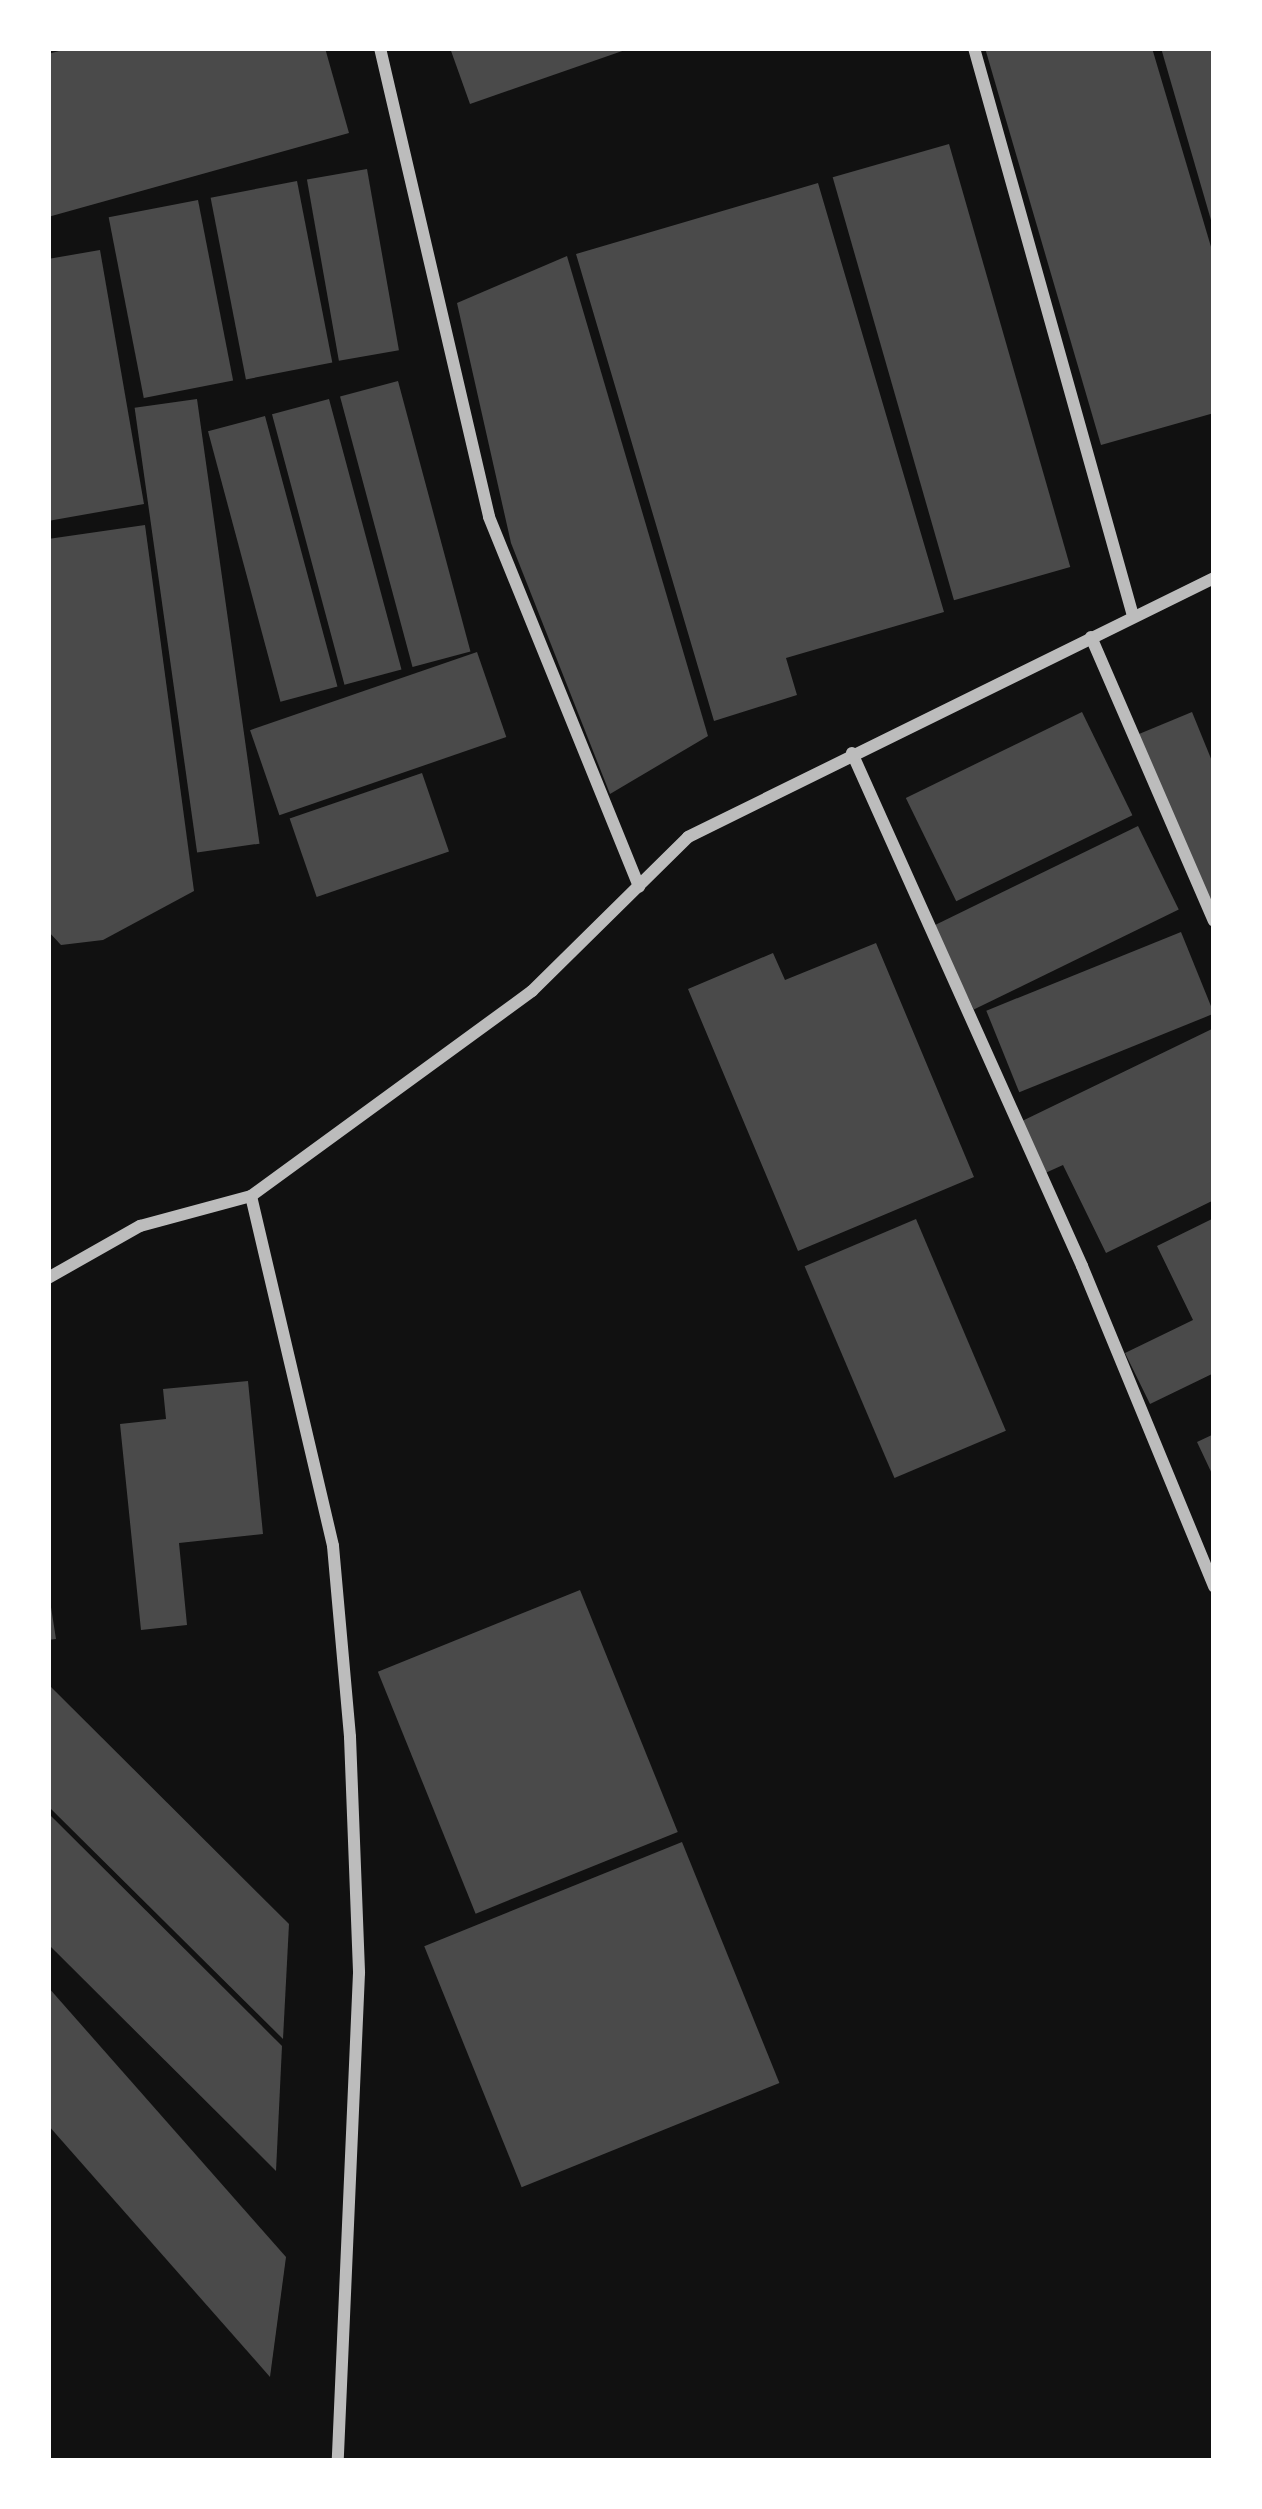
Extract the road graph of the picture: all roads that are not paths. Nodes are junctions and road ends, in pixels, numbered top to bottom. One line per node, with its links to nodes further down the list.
1 (380, 48): 7 (street)
2 (974, 48): 4 (street)
3 (1214, 578): 4 (street)
4 (1133, 616): 5 (street)
5 (1091, 637): 6 (street); 8 (street)
6 (852, 753): 7 (street); 11 (street)
7 (639, 887): 9 (street)
8 (1214, 921)
9 (251, 1196): 10 (street); 12 (street)
10 (48, 1278)
11 (1214, 1587)
12 (338, 2461)

